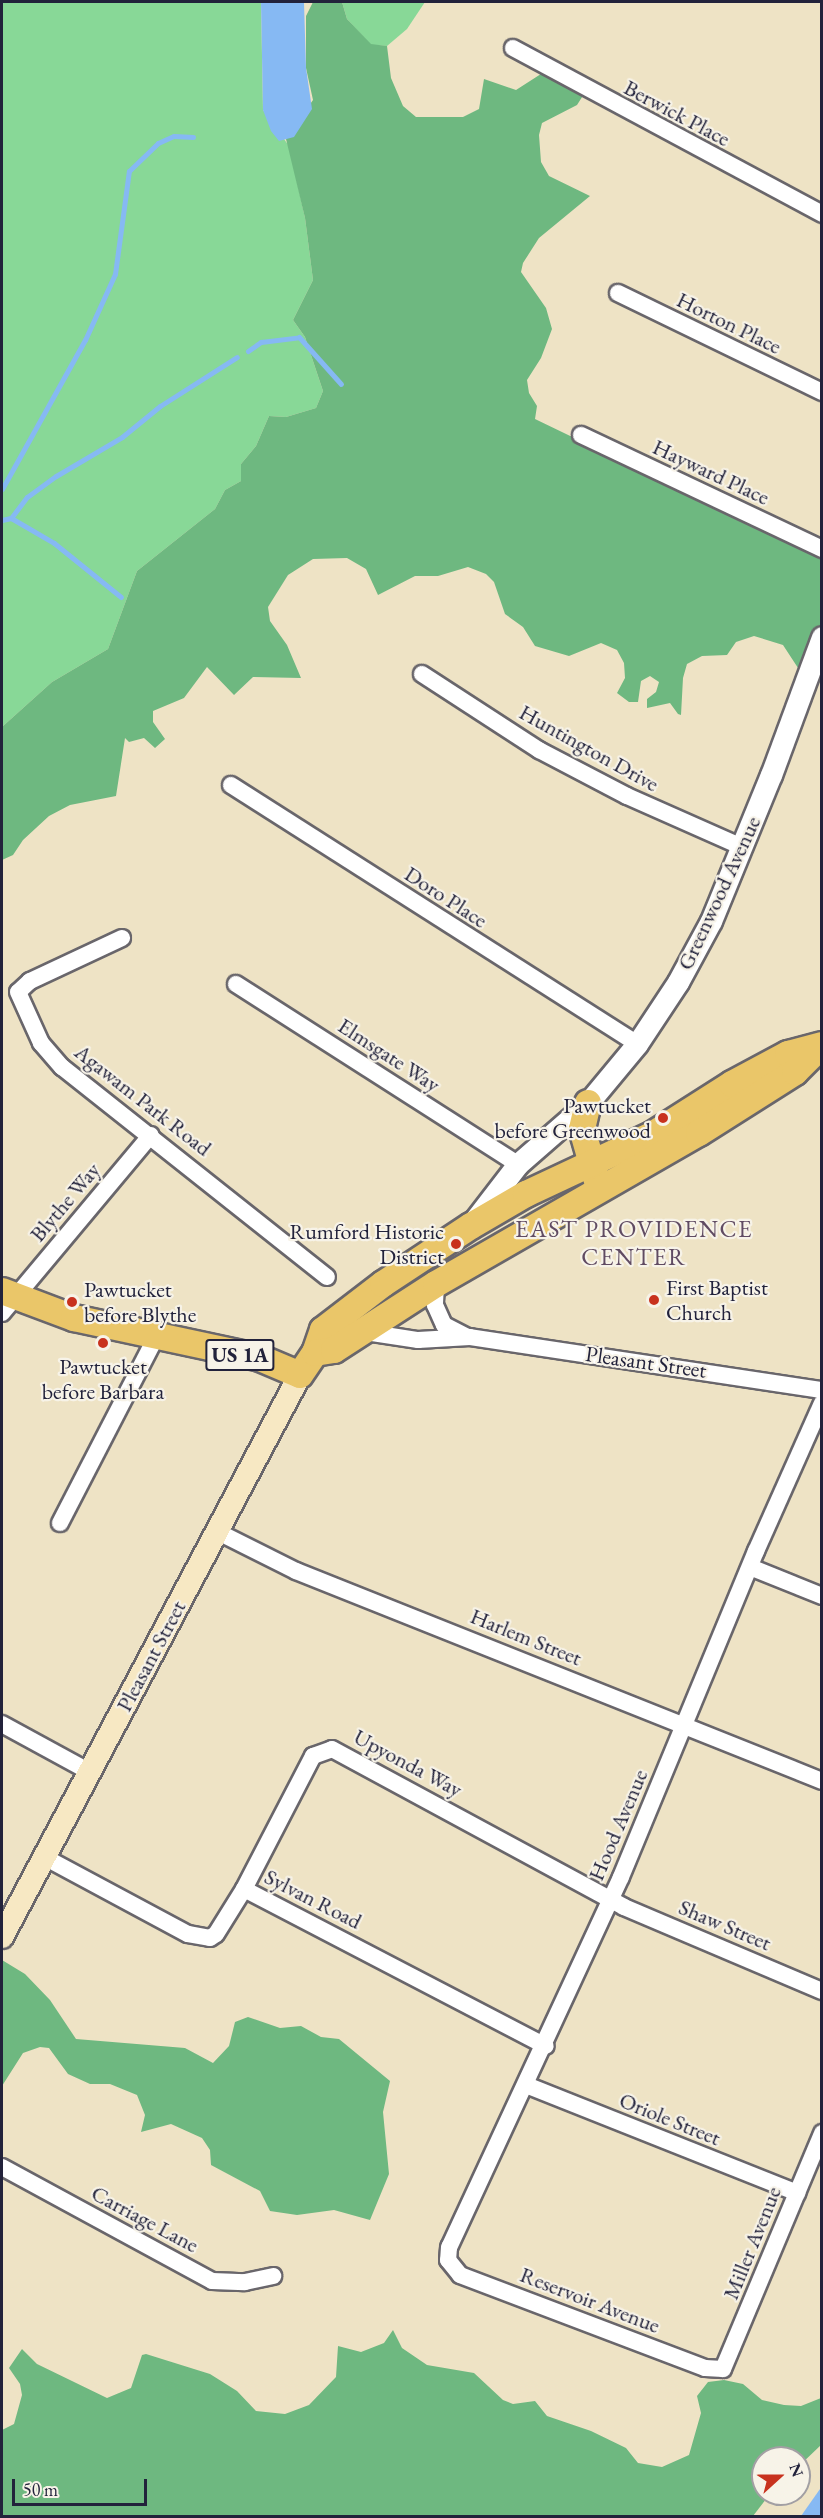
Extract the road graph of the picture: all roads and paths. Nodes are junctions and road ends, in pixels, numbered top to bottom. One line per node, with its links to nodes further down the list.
1 (513, 48): 2 (street, Berwick Place)
2 (822, 214)
3 (618, 293): 4 (street, Horton Place)
4 (822, 392)
5 (581, 435): 6 (street, Hayward Place)
6 (822, 549)
7 (822, 637): 10 (street, Greenwood Avenue)
8 (422, 674): 10 (street, Huntington Drive)
9 (231, 785): 13 (street, Doro Place)
10 (741, 847): 13 (street, Greenwood Avenue)
11 (122, 938): 16 (street, Agawam Park Road)
12 (236, 984): 17 (street, Elmsgate Way)
13 (637, 1044): 15 (street, Greenwood Avenue)
14 (822, 1045): 18 (main road, US 1A)
15 (588, 1104): 17 (street, Greenwood Avenue); 18 (main road)
16 (151, 1135): 20 (street, Agawam Park Road); 22 (street, Blythe Way)
17 (518, 1164): 19 (street, Greenwood Avenue)
18 (595, 1177): 19 (main road, US 1A); 21 (main road, US 1A)
19 (471, 1226): 26 (main road, US 1A)
20 (327, 1277)
21 (436, 1284): 23 (main road, US 1A); 25 (street, Pleasant Street)
22 (6, 1301): 24 (main road, US 1A)
23 (359, 1331): 25 (street, Pleasant Street); 26 (main road, US 1A)
24 (156, 1337): 27 (main road, US 1A); 30 (street)
25 (470, 1337): 28 (street, Pleasant Street)
26 (315, 1353): 27 (main road, US 1A)
27 (300, 1375): 31 (main road, Pleasant Street)
28 (822, 1390)
29 (822, 1403): 32 (street, Hood Avenue)
30 (60, 1523)
31 (216, 1531): 35 (street, Harlem Street); 36 (main road, Pleasant Street)
32 (750, 1567): 33 (street); 35 (street, Hood Avenue)
33 (822, 1596)
34 (2, 1724): 36 (street)
35 (685, 1724): 37 (street, Harlem Street); 40 (street, Hood Avenue)
36 (90, 1772): 38 (main road, Pleasant Street)
37 (822, 1781)
38 (46, 1857): 39 (street, Sylvan Road); 41 (main road, Pleasant Street)
39 (244, 1889): 40 (street, Upyonda Way); 43 (street, Sylvan Road)
40 (612, 1898): 42 (street, Shaw Street); 43 (street, Hood Avenue)
41 (2, 1937)
42 (822, 1991)
43 (546, 2046): 44 (street, Hood Avenue)
44 (526, 2085): 47 (street, Oriole Street); 48 (street, Hood Avenue)
45 (822, 2133): 47 (street, Miller Avenue)
46 (2, 2167): 49 (street, Carriage Lane)
47 (796, 2193): 50 (street, Miller Avenue)
48 (448, 2260): 50 (street, Reservoir Avenue)
49 (273, 2276)
50 (723, 2369)

